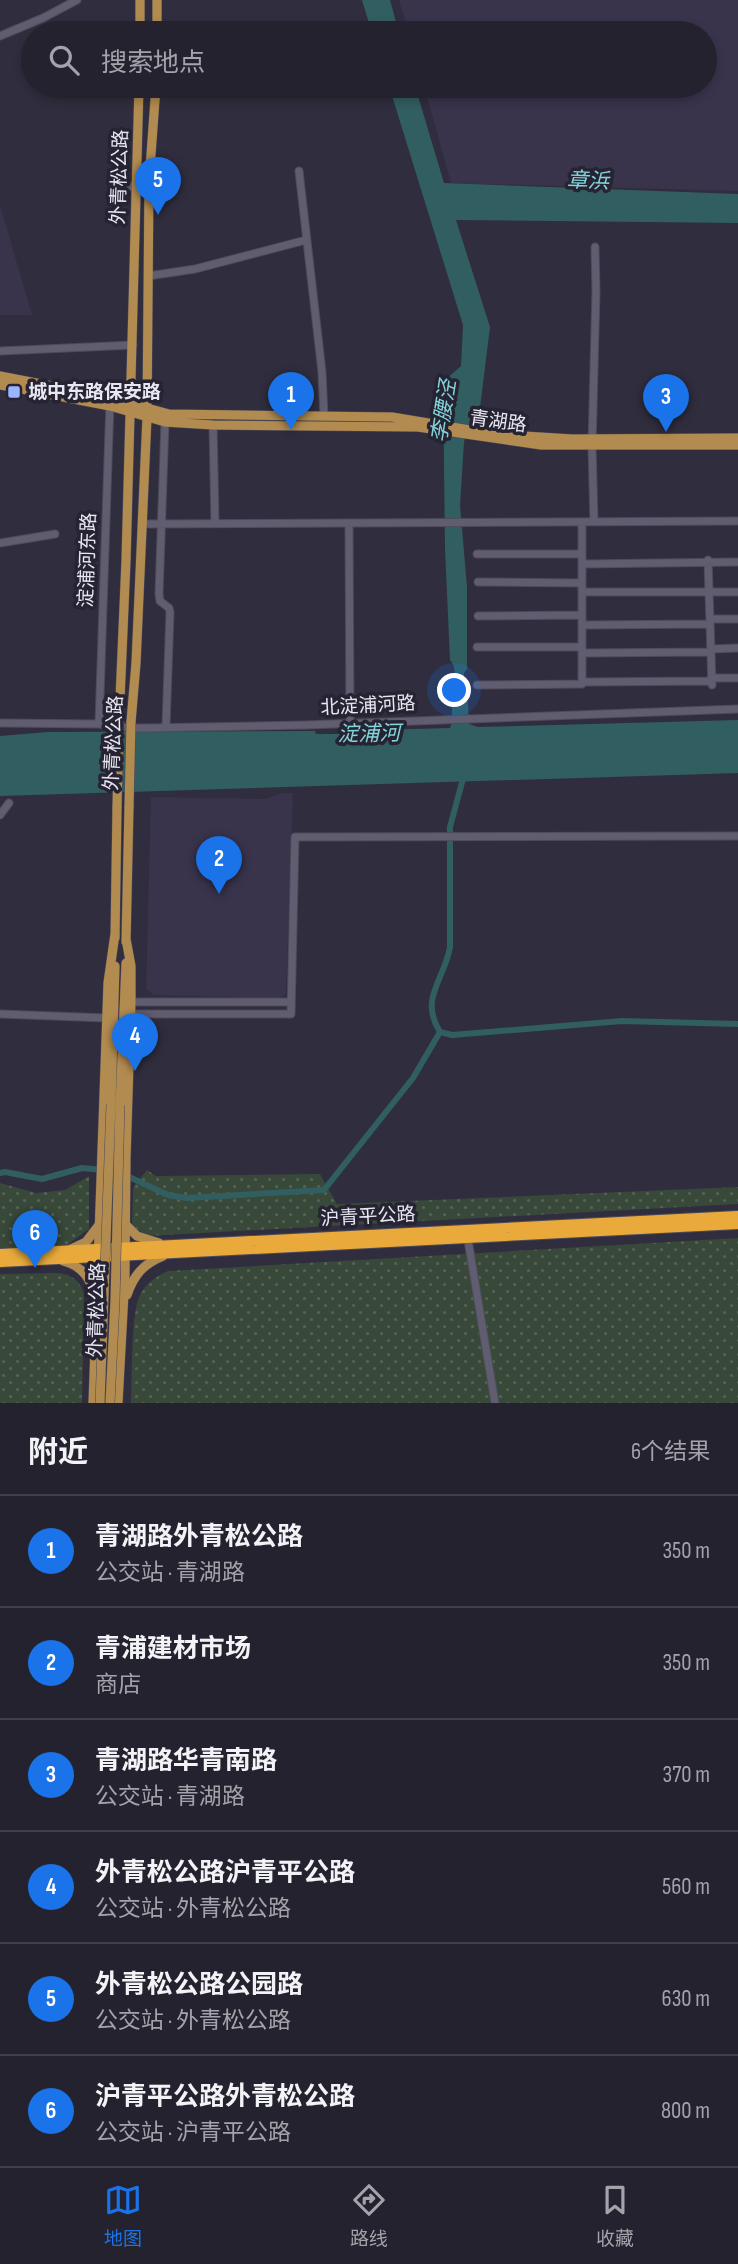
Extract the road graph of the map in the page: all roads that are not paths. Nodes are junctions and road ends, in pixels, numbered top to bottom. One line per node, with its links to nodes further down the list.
1 (77, 0): 4 (street)
2 (140, 0): 5 (main road)
3 (158, 0): 6 (main road)
4 (36, 21)
5 (140, 21)
6 (157, 21)
7 (21, 27): 8 (street)
8 (0, 36)
9 (139, 98): 12 (main road, 外青松公路)
10 (155, 98): 16 (main road, 外青松公路)
11 (299, 171): 14 (street)
12 (137, 185): 13 (street); 17 (main road, 外青松公路)
13 (117, 190)
14 (306, 240): 16 (street); 24 (street)
15 (595, 247): 29 (street)
16 (148, 276): 23 (main road, 外青松公路)
17 (133, 345): 18 (street); 22 (main road, 外青松公路)
18 (0, 351)
19 (0, 376): 21 (main road)
20 (0, 385): 21 (main road)
21 (110, 402): 22 (main road); 66 (street, 淀浦河东路)
22 (130, 408): 23 (main road); 71 (main road, 外青松公路, bridge)
23 (147, 413): 24 (main road, 青湖路); 25 (main road, 青湖路); 36 (main road, 外青松公路)
24 (324, 417): 27 (main road, 青湖路)
25 (164, 422): 26 (main road, 青湖路); 37 (street)
26 (213, 425): 27 (main road, 青湖路); 34 (street)
27 (442, 428): 29 (main road, 青湖路)
28 (738, 438): 29 (main road, 青湖路)
29 (592, 442): 30 (main road, 青湖路); 33 (street)
30 (738, 445)
31 (738, 521): 33 (street)
32 (582, 522): 33 (street); 35 (street); 41 (street)
33 (594, 522)
34 (215, 523): 35 (street); 37 (street)
35 (349, 523): 65 (street)
36 (142, 524): 37 (street); 72 (main road, 外青松公路, bridge)
37 (162, 524): 67 (street)
38 (55, 534): 39 (street)
39 (0, 543)
40 (477, 554): 41 (street)
41 (582, 554): 44 (street)
42 (708, 561): 43 (street); 44 (street); 48 (street)
43 (738, 562)
44 (582, 564): 46 (street)
45 (478, 582): 46 (street)
46 (582, 583): 47 (street)
47 (582, 592): 48 (street); 50 (street)
48 (709, 592): 49 (street); 53 (street)
49 (738, 592)
50 (582, 615): 51 (street); 54 (street)
51 (478, 616)
52 (738, 619): 53 (street)
53 (710, 622): 54 (street); 58 (street)
54 (582, 625): 57 (street)
55 (477, 647): 57 (street)
56 (738, 648): 58 (street)
57 (582, 650): 58 (street); 61 (street)
58 (711, 651): 60 (street)
59 (738, 678): 60 (street)
60 (711, 681): 61 (street)
61 (582, 682): 62 (street)
62 (477, 685)
63 (738, 709): 65 (street, 北淀浦河路)
64 (0, 723): 66 (street, 北淀浦河路)
65 (350, 723): 67 (street, 北淀浦河路)
66 (99, 724): 67 (street, 北淀浦河路)
67 (166, 726)
68 (9, 803): 69 (street)
69 (0, 816)
70 (738, 836): 74 (street)
71 (115, 934): 77 (main road); 78 (main road, 外青松公路)
72 (126, 939): 73 (main road); 78 (main road, 外青松公路)
73 (131, 1002): 74 (street); 76 (main road)
74 (291, 1002): 76 (street)
75 (0, 1014): 77 (street)
76 (131, 1014): 80 (main road)
77 (107, 1018): 79 (main road)
78 (115, 1104): 97 (main road, 外青松公路, bridge); 98 (main road, 外青松公路, bridge)
79 (101, 1197): 80 (main road); 81 (main road)
80 (125, 1202): 83 (main road); 89 (main road)
81 (101, 1213): 87 (main road); 89 (main road)
82 (738, 1216): 85 (highway, 沪青平公路)
83 (125, 1224): 86 (main road); 88 (main road)
84 (738, 1224): 85 (highway, 沪青平公路)
85 (468, 1234): 86 (highway, 沪青平公路); 91 (highway, 沪青平公路); 100 (street)
86 (181, 1244): 88 (highway, 沪青平公路)
87 (68, 1250): 89 (highway, 沪青平公路); 90 (highway, 沪青平公路)
88 (125, 1252): 89 (highway, 沪青平公路); 91 (highway, 沪青平公路); 94 (main road)
89 (107, 1253): 92 (highway, 沪青平公路); 94 (main road); 95 (main road)
90 (0, 1254)
91 (172, 1254): 94 (main road)
92 (51, 1260): 93 (highway, 沪青平公路); 95 (main road)
93 (0, 1262)
94 (124, 1307): 99 (main road)
95 (97, 1320): 96 (main road)
96 (93, 1403)
97 (100, 1403)
98 (110, 1403)
99 (118, 1403)
100 (495, 1403)

